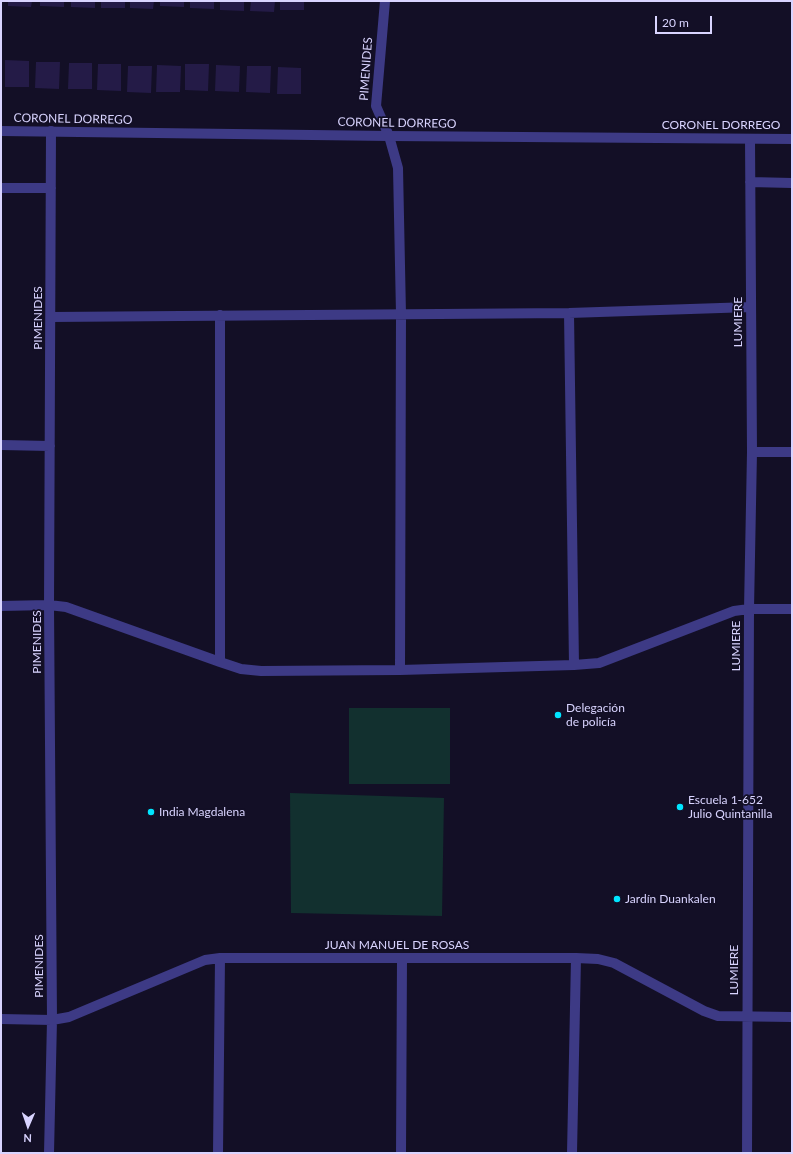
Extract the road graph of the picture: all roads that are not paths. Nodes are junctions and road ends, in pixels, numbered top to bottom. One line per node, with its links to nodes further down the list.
1 (385, 1): 4 (street, PIMENIDES)
2 (1, 130): 3 (street, CORONEL DORREGO)
3 (51, 131): 4 (street, CORONEL DORREGO); 10 (street, PIMENIDES)
4 (389, 136): 5 (street, CORONEL DORREGO); 13 (street, PIMENIDES)
5 (750, 139): 6 (street, CORONEL DORREGO); 7 (street, LUMIERE)
6 (792, 139)
7 (750, 182): 8 (street); 11 (street, LUMIERE)
8 (792, 183)
9 (1, 188): 10 (street)
10 (51, 188): 15 (street, PIMENIDES)
11 (751, 307): 12 (street); 18 (street, LUMIERE)
12 (570, 313): 13 (street); 25 (street)
13 (401, 314): 14 (street); 26 (street, PIMENIDES)
14 (220, 316): 15 (street); 24 (street)
15 (51, 318): 17 (street, PIMENIDES)
16 (1, 445): 17 (street)
17 (50, 446): 20 (street, PIMENIDES)
18 (752, 452): 19 (street); 23 (street, LUMIERE)
19 (792, 452)
20 (49, 605): 21 (street); 24 (street); 33 (street, PIMENIDES)
21 (1, 606)
22 (792, 608): 23 (street)
23 (749, 609): 25 (street); 30 (street, LUMIERE)
24 (220, 662): 26 (street)
25 (574, 665): 26 (street)
26 (400, 670)
27 (220, 958): 29 (street, JUAN MANUEL DE ROSAS); 33 (street, JUAN MANUEL DE ROSAS); 35 (street)
28 (576, 958): 29 (street, JUAN MANUEL DE ROSAS); 30 (street, JUAN MANUEL DE ROSAS); 37 (street)
29 (402, 959): 36 (street)
30 (747, 1017): 31 (street, JUAN MANUEL DE ROSAS); 38 (street, LUMIERE)
31 (792, 1017)
32 (1, 1019): 33 (street, JUAN MANUEL DE ROSAS)
33 (52, 1020): 34 (street, PIMENIDES)
34 (49, 1153)
35 (218, 1153)
36 (400, 1153)
37 (572, 1153)
38 (747, 1153)

